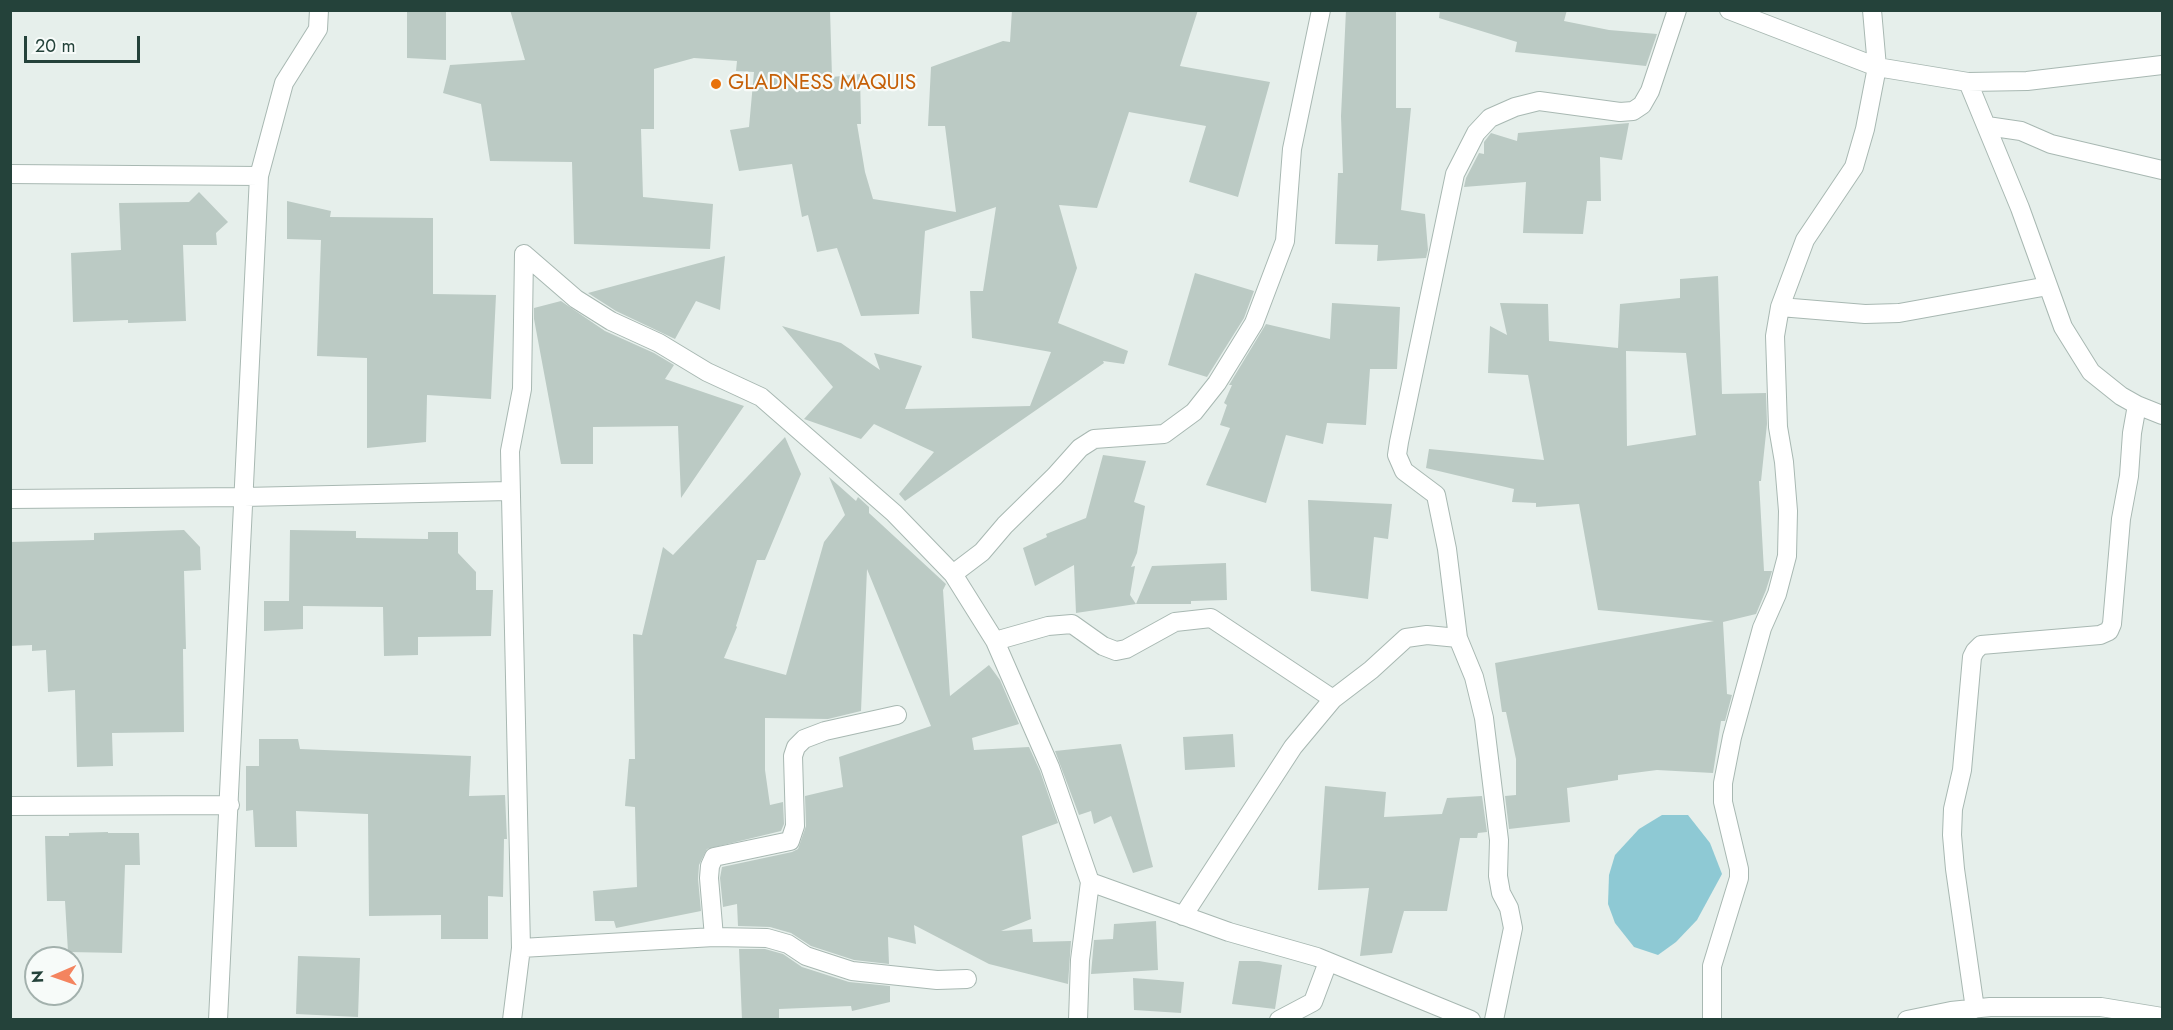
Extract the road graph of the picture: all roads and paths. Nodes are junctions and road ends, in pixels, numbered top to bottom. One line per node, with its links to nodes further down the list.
1 (319, 10): 12 (street)
2 (1321, 10): 20 (street)
3 (1677, 10): 21 (street)
4 (1729, 10): 7 (street)
5 (1872, 10): 7 (street)
6 (2163, 65): 8 (street)
7 (1877, 67): 8 (street); 14 (street)
8 (1968, 81): 9 (street)
9 (1987, 126): 10 (street); 13 (street)
10 (2163, 171)
11 (10, 174): 12 (street)
12 (259, 177): 18 (street)
13 (2049, 286): 14 (street); 15 (street)
14 (1780, 308): 41 (street)
15 (2137, 405): 16 (street); 33 (street)
16 (2163, 415)
17 (509, 490): 18 (street); 20 (street); 30 (street)
18 (244, 497): 19 (street); 25 (street)
19 (10, 499)
20 (953, 574): 22 (street)
21 (1458, 638): 23 (street); 40 (street)
22 (995, 641): 23 (street); 27 (street)
23 (1333, 699): 28 (street)
24 (897, 715): 29 (street)
25 (230, 805): 26 (street); 35 (street)
26 (10, 806)
27 (1090, 882): 28 (street); 37 (street)
28 (1183, 916): 31 (street)
29 (714, 937): 30 (street); 32 (street)
30 (521, 948): 36 (street)
31 (1328, 962): 38 (street); 39 (street)
32 (968, 979)
33 (1975, 1009): 34 (street); 42 (street)
34 (2163, 1017)
35 (218, 1020)
36 (512, 1020)
37 (1078, 1020)
38 (1279, 1020)
39 (1471, 1020)
40 (1494, 1020)
41 (1712, 1020)
42 (1907, 1020)

